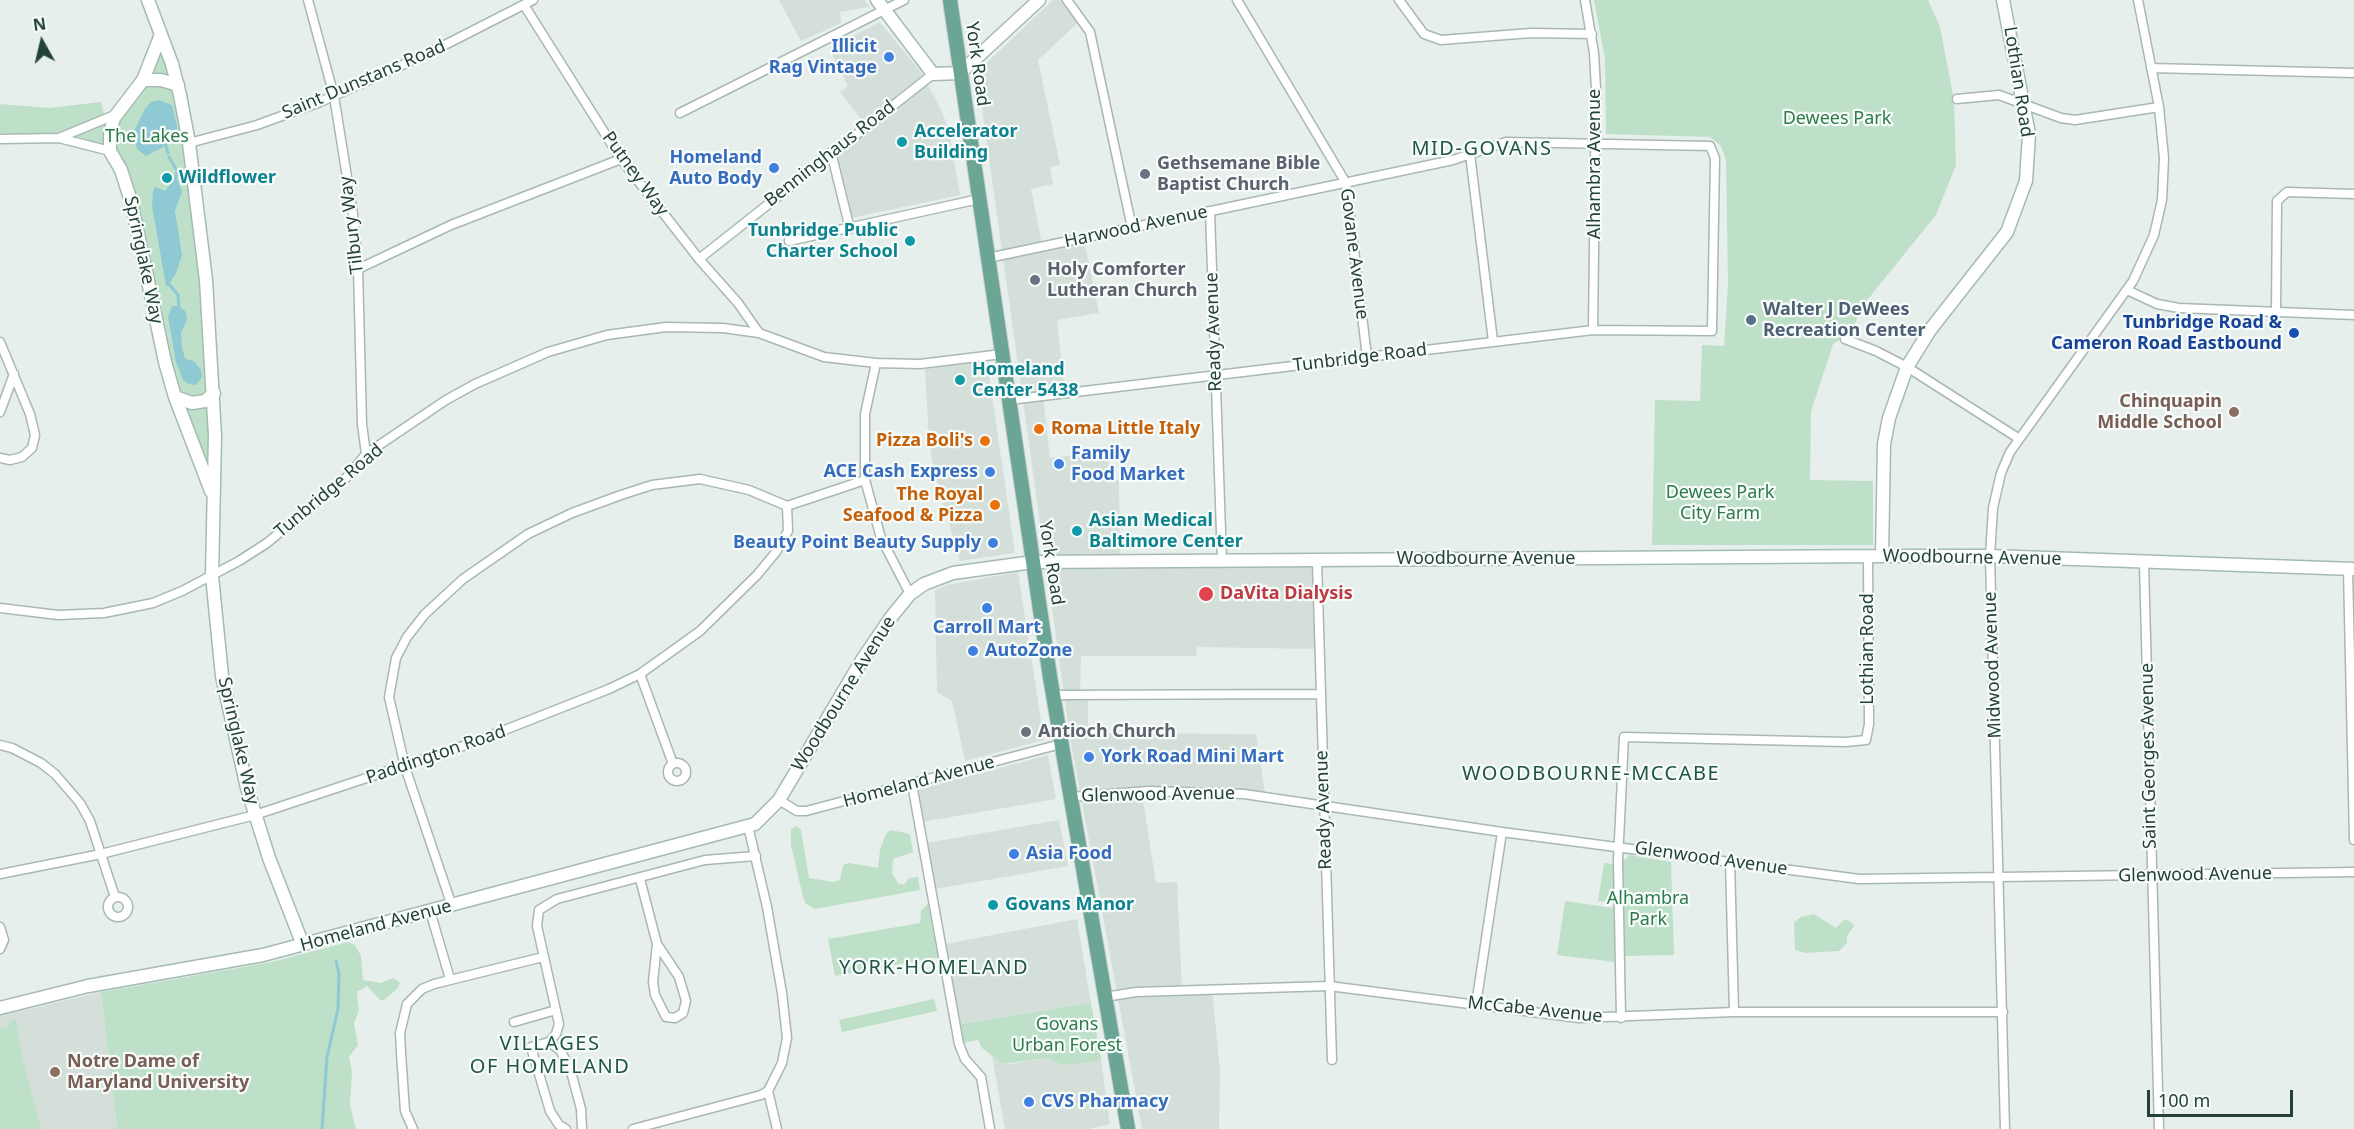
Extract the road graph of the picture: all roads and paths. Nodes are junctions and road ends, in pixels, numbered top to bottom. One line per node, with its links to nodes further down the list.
1 (148, 0): 16 (street, Springlake Way)
2 (308, 0): 23 (street, Tilbury Way)
3 (533, 0): 14 (street, Saint Dunstans Road)
4 (904, 0): 13 (street)
5 (950, 0): 18 (main road, York Road)
6 (1039, 0): 18 (street)
7 (1066, 0): 41 (street)
8 (1237, 0): 37 (street, Govane Avenue)
9 (1399, 0): 15 (street)
10 (1585, 0): 15 (street, Alhambra Avenue)
11 (2003, 0): 25 (street, Lothian Road)
12 (2138, 0): 17 (street, Midwood Avenue)
13 (880, 4): 20 (street); 27 (street)
14 (524, 5): 23 (street, Saint Dunstans Road); 36 (street, Putney Way)
15 (1592, 34): 32 (street, Alhambra Avenue)
16 (160, 37): 21 (street); 22 (street, Springlake Way)
17 (2151, 68): 19 (street); 26 (street, Midwood Avenue)
18 (960, 73): 20 (street); 39 (main road, York Road)
19 (2354, 73)
20 (933, 74): 34 (street, Benninghaus Road)
21 (143, 80): 22 (street); 28 (street)
22 (178, 85): 31 (street, Springlake Way)
23 (334, 96): 31 (street, Saint Dunstans Road); 46 (street, Tilbury Way)
24 (1957, 99): 25 (street)
25 (2024, 102): 26 (street); 59 (street, Lothian Road)
26 (2159, 107): 47 (street, Midwood Avenue)
27 (680, 113)
28 (117, 114): 29 (street); 33 (street)
29 (59, 138): 30 (street); 33 (street)
30 (0, 139)
31 (189, 142): 62 (street, Springlake Way)
32 (1596, 142): 35 (street, Harwood Avenue); 50 (street, Alhambra Avenue); 51 (street, Harwood Avenue)
33 (110, 151): 63 (street, Springlake Way)
34 (831, 152): 42 (street); 45 (street, Benninghaus Road)
35 (1470, 154): 37 (street, Harwood Avenue); 54 (street)
36 (621, 159): 45 (street, Putney Way); 46 (street)
37 (1346, 183): 40 (street, Harwood Avenue); 57 (street, Govane Avenue)
38 (2354, 194): 48 (street)
39 (979, 199): 42 (street); 44 (main road, York Road)
40 (1210, 211): 41 (street, Harwood Avenue); 61 (street, Ready Avenue)
41 (1132, 228): 44 (street, Harwood Avenue)
42 (850, 229): 43 (street)
43 (789, 241)
44 (988, 258): 56 (main road, York Road)
45 (699, 259): 52 (street, Putney Way)
46 (358, 269): 67 (street, Tilbury Way)
47 (2127, 290): 48 (street); 66 (street, Midwood Avenue)
48 (2276, 312): 49 (street)
49 (2354, 315)
50 (1593, 330): 51 (street, Tunbridge Road); 54 (street, Tunbridge Road)
51 (1712, 332)
52 (759, 333): 58 (street, Tunbridge Road); 67 (street, Tunbridge Road)
53 (1845, 339): 59 (street)
54 (1493, 341): 57 (street, Tunbridge Road)
55 (0, 342): 60 (street)
56 (1002, 354): 58 (street, Tunbridge Road); 64 (main road, York Road)
57 (1367, 357): 61 (street, Tunbridge Road)
58 (876, 363): 69 (street)
59 (1907, 367): 66 (street); 72 (street, Lothian Road)
60 (14, 374): 65 (street); 68 (street)
61 (1216, 376): 64 (street, Tunbridge Road); 75 (street, Ready Avenue)
62 (214, 393): 63 (street); 70 (street, Springlake Way)
63 (175, 397): 70 (street, Springlake Way)
64 (1009, 400): 77 (main road, York Road)
65 (0, 412)
66 (2018, 438): 73 (street, Midwood Avenue)
67 (366, 454): 80 (street, Tunbridge Road)
68 (0, 458)
69 (865, 480): 71 (street); 81 (street)
70 (212, 492): 80 (street, Springlake Way)
71 (787, 506): 83 (street, Paddington Road); 89 (street)
72 (1882, 556): 73 (street, Woodbourne Avenue); 74 (street, Woodbourne Avenue)
73 (1990, 556): 78 (street, Woodbourne Avenue); 106 (street, Midwood Avenue)
74 (1868, 557): 76 (street, Woodbourne Avenue); 98 (street, Lothian Road)
75 (1222, 561): 76 (street, Woodbourne Avenue); 77 (street, Woodbourne Avenue)
76 (1317, 561): 84 (street, Ready Avenue)
77 (1033, 562): 81 (street, Woodbourne Avenue); 85 (main road, York Road)
78 (2145, 563): 79 (street, Woodbourne Avenue); 104 (street, Saint Georges Avenue)
79 (2351, 569): 97 (street)
80 (212, 576): 82 (street, Tunbridge Road); 94 (street, Springlake Way)
81 (910, 594): 92 (street, Woodbourne Avenue)
82 (0, 608)
83 (640, 674): 88 (street); 89 (street, Paddington Road)
84 (1320, 694): 85 (street); 93 (street, Ready Avenue)
85 (1053, 695): 86 (main road, York Road)
86 (1061, 744): 90 (street, Homeland Avenue); 91 (main road, York Road)
87 (0, 745): 99 (street)
88 (673, 764)
89 (405, 767): 94 (street, Paddington Road); 108 (street)
90 (912, 784): 92 (street, Homeland Avenue); 133 (street)
91 (1071, 797): 93 (street, Glenwood Avenue); 117 (main road, York Road)
92 (779, 800): 95 (street, Woodbourne Avenue)
93 (1326, 807): 96 (street, Glenwood Avenue); 116 (street, Ready Avenue)
94 (255, 814): 99 (street, Paddington Road); 112 (street, Springlake Way)
95 (748, 826): 100 (street); 108 (street, Homeland Avenue)
96 (1502, 832): 98 (street, Glenwood Avenue); 118 (street)
97 (2354, 840)
98 (1620, 847): 101 (street, Glenwood Avenue); 123 (street)
99 (101, 854): 103 (street, Paddington Road); 107 (street)
100 (756, 856): 105 (street); 127 (street)
101 (1730, 861): 106 (street, Glenwood Avenue); 121 (street)
102 (2354, 873): 104 (street, Glenwood Avenue)
103 (0, 874)
104 (2152, 876): 106 (street, Glenwood Avenue); 136 (street, Saint Georges Avenue)
105 (640, 879): 111 (street); 114 (street)
106 (2000, 879): 122 (street, Midwood Avenue)
107 (115, 897)
108 (452, 906): 109 (street, Homeland Avenue)
109 (430, 911): 112 (street, Homeland Avenue); 115 (street)
110 (0, 927): 113 (street)
111 (657, 944): 111 (street)
112 (303, 945): 119 (street, Homeland Avenue)
113 (0, 949)
114 (543, 957): 115 (street); 120 (street)
115 (450, 979): 128 (street)
116 (1329, 986): 117 (street, McCabe Avenue); 118 (street, McCabe Avenue); 126 (street, Ready Avenue)
117 (1105, 997): 134 (main road, York Road)
118 (1476, 1005): 123 (street, McCabe Avenue)
119 (0, 1008)
120 (556, 1010): 124 (street); 125 (street)
121 (1734, 1012): 122 (street, McCabe Avenue); 123 (street, McCabe Avenue)
122 (2003, 1012): 135 (street, Midwood Avenue)
123 (1621, 1018)
124 (514, 1022)
125 (549, 1042): 129 (street); 130 (street)
126 (1332, 1060)
127 (768, 1091): 131 (street); 132 (street)
128 (413, 1129)
129 (566, 1129)
130 (582, 1129)
131 (633, 1129)
132 (777, 1129)
133 (990, 1129)
134 (1127, 1129)
135 (2006, 1129)
136 (2159, 1129)

